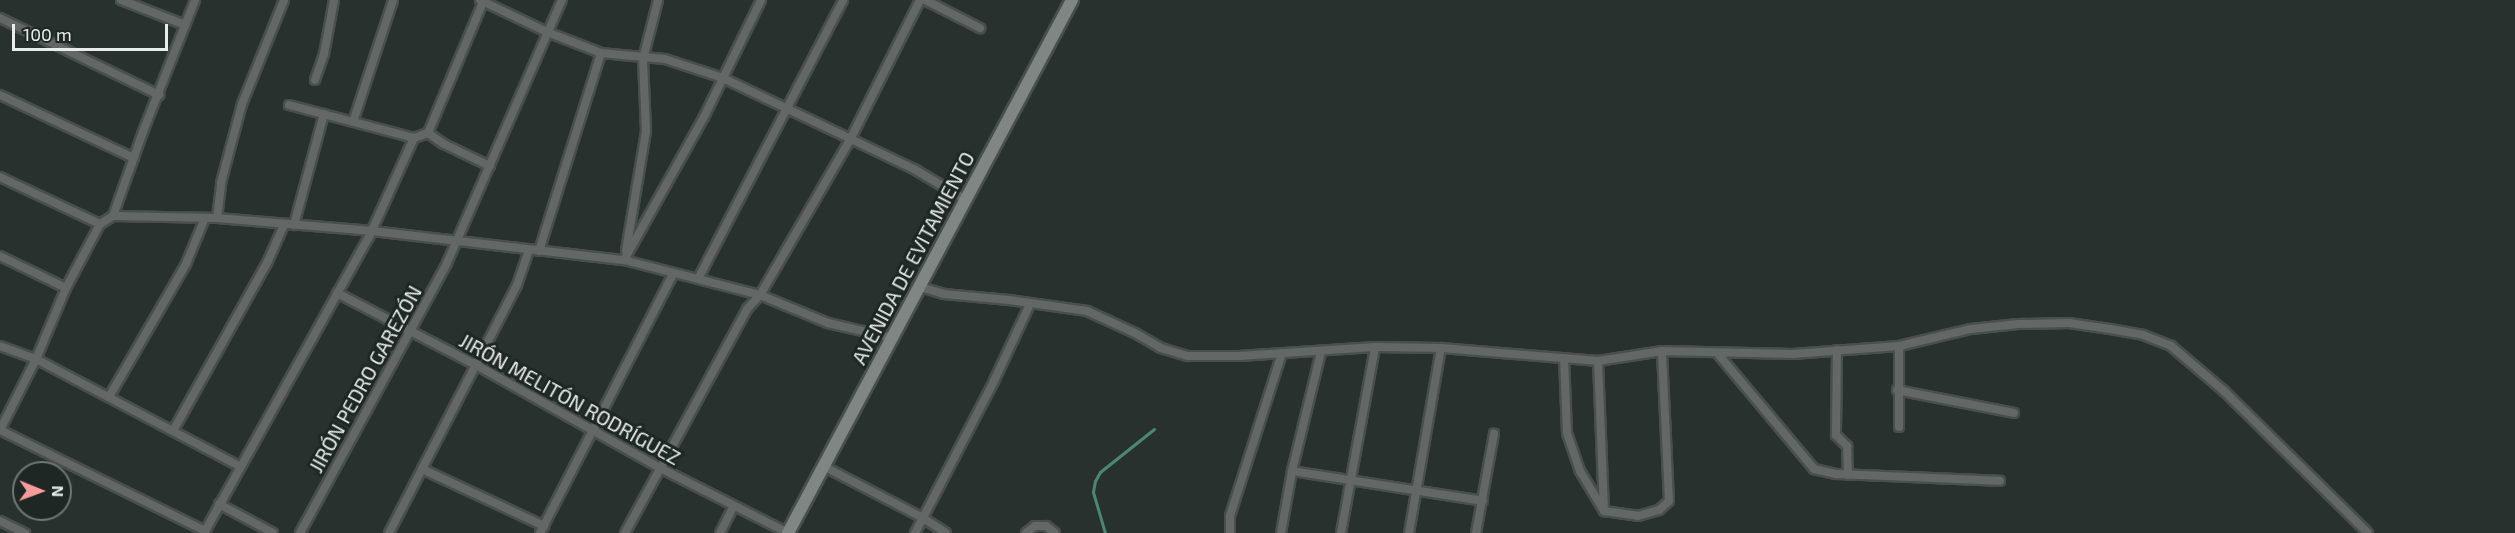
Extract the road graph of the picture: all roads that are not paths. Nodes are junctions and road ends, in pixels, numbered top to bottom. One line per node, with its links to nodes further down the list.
1 (121, 0): 15 (street)
2 (195, 0): 15 (street)
3 (284, 0): 37 (street)
4 (334, 0): 21 (street)
5 (393, 0): 27 (street)
6 (482, 0): 17 (street); 28 (street)
7 (562, 0): 17 (street, JIRÓN PEDRO GAREZÓN)
8 (658, 0): 19 (street)
9 (761, 0): 20 (street)
10 (843, 0): 25 (street)
11 (920, 0): 30 (street)
12 (925, 0): 16 (street)
13 (1072, 0): 34 (street, AVENIDA DE EVITAMIENTO)
14 (0, 18): 23 (street)
15 (185, 25): 23 (street)
16 (980, 28)
17 (547, 33): 18 (street); 32 (street, JIRÓN PEDRO GAREZÓN)
18 (601, 52): 19 (street); 43 (street)
19 (644, 59): 20 (street); 45 (street)
20 (723, 78): 25 (street); 45 (street)
21 (315, 80)
22 (0, 95): 31 (street)
23 (159, 95): 31 (street)
24 (289, 105): 26 (street)
25 (786, 110): 30 (street); 47 (street)
26 (324, 114): 27 (street); 39 (street)
27 (353, 122): 29 (street)
28 (428, 133): 29 (street); 32 (street)
29 (414, 138): 40 (street)
30 (850, 140): 34 (street); 51 (street)
31 (134, 158): 35 (street)
32 (490, 166): 41 (street, JIRÓN PEDRO GAREZÓN)
33 (0, 177): 38 (street)
34 (966, 200): 48 (street, AVENIDA DE EVITAMIENTO)
35 (113, 216): 36 (street); 38 (street)
36 (205, 218): 37 (street); 69 (street)
37 (217, 218): 39 (street)
38 (100, 224): 49 (street)
39 (289, 225): 40 (street); 73 (street)
40 (372, 231): 41 (street); 50 (street)
41 (458, 240): 42 (street); 53 (street, JIRÓN PEDRO GAREZÓN)
42 (529, 250): 43 (street); 67 (street)
43 (539, 251): 45 (street)
44 (0, 256): 49 (street)
45 (624, 260): 46 (street)
46 (674, 273): 47 (street); 74 (street)
47 (698, 279): 51 (street)
48 (920, 287): 52 (street); 54 (street, AVENIDA DE EVITAMIENTO)
49 (66, 288): 65 (street)
50 (337, 293): 53 (street, JIRÓN MELITÓN RODRÍGUEZ); 76 (street)
51 (760, 295): 54 (street); 78 (street)
52 (1030, 304): 62 (street); 89 (street)
53 (409, 331): 67 (street, JIRÓN MELITÓN RODRÍGUEZ); 95 (street, JIRÓN PEDRO GAREZÓN)
54 (893, 338): 77 (street, AVENIDA DE EVITAMIENTO)
55 (0, 346): 65 (street)
56 (1899, 346): 59 (street); 68 (street); 109 (street)
57 (1375, 347): 58 (street); 61 (street); 82 (street)
58 (1441, 348): 64 (street); 84 (street)
59 (1837, 350): 63 (street); 81 (street)
60 (1662, 351): 63 (street); 66 (street); 88 (street)
61 (1321, 352): 62 (street); 80 (street)
62 (1282, 354): 104 (street)
63 (1718, 354): 81 (street)
64 (1564, 358): 66 (street); 88 (street)
65 (36, 359): 69 (street); 72 (street)
66 (1598, 361): 88 (street)
67 (476, 365): 74 (street, JIRÓN MELITÓN RODRÍGUEZ); 79 (street)
68 (1897, 390): 70 (street); 71 (street)
69 (109, 397): 73 (street)
70 (2014, 412)
71 (1899, 427)
72 (0, 430): 92 (street)
73 (173, 431): 76 (street)
74 (593, 432): 78 (street, JIRÓN MELITÓN RODRÍGUEZ); 91 (street)
75 (1494, 434): 85 (street)
76 (239, 466): 86 (street)
77 (825, 467): 89 (street); 99 (street, AVENIDA DE EVITAMIENTO)
78 (660, 468): 87 (street, JIRÓN MELITÓN RODRÍGUEZ); 97 (street)
79 (422, 469): 91 (street); 96 (street)
80 (1292, 471): 82 (street); 105 (street)
81 (1848, 475): 83 (street)
82 (1352, 481): 84 (street); 106 (street)
83 (2000, 481)
84 (1417, 491): 85 (street); 107 (street)
85 (1483, 501): 108 (street)
86 (219, 504): 92 (street); 94 (street)
87 (734, 506): 98 (street); 99 (street, JIRÓN MELITÓN RODRÍGUEZ)
88 (1604, 510)
89 (922, 518): 100 (street); 101 (street)
90 (0, 521): 93 (street)
91 (542, 529)
92 (204, 532)
93 (25, 533)
94 (273, 533)
95 (300, 533)
96 (389, 533)
97 (625, 533)
98 (720, 533)
99 (788, 533)
100 (915, 533)
101 (945, 533)
102 (1026, 533): 103 (street)
103 (1055, 533)
104 (1230, 533)
105 (1281, 533)
106 (1341, 533)
107 (1409, 533)
108 (1476, 533)
109 (2368, 533)

